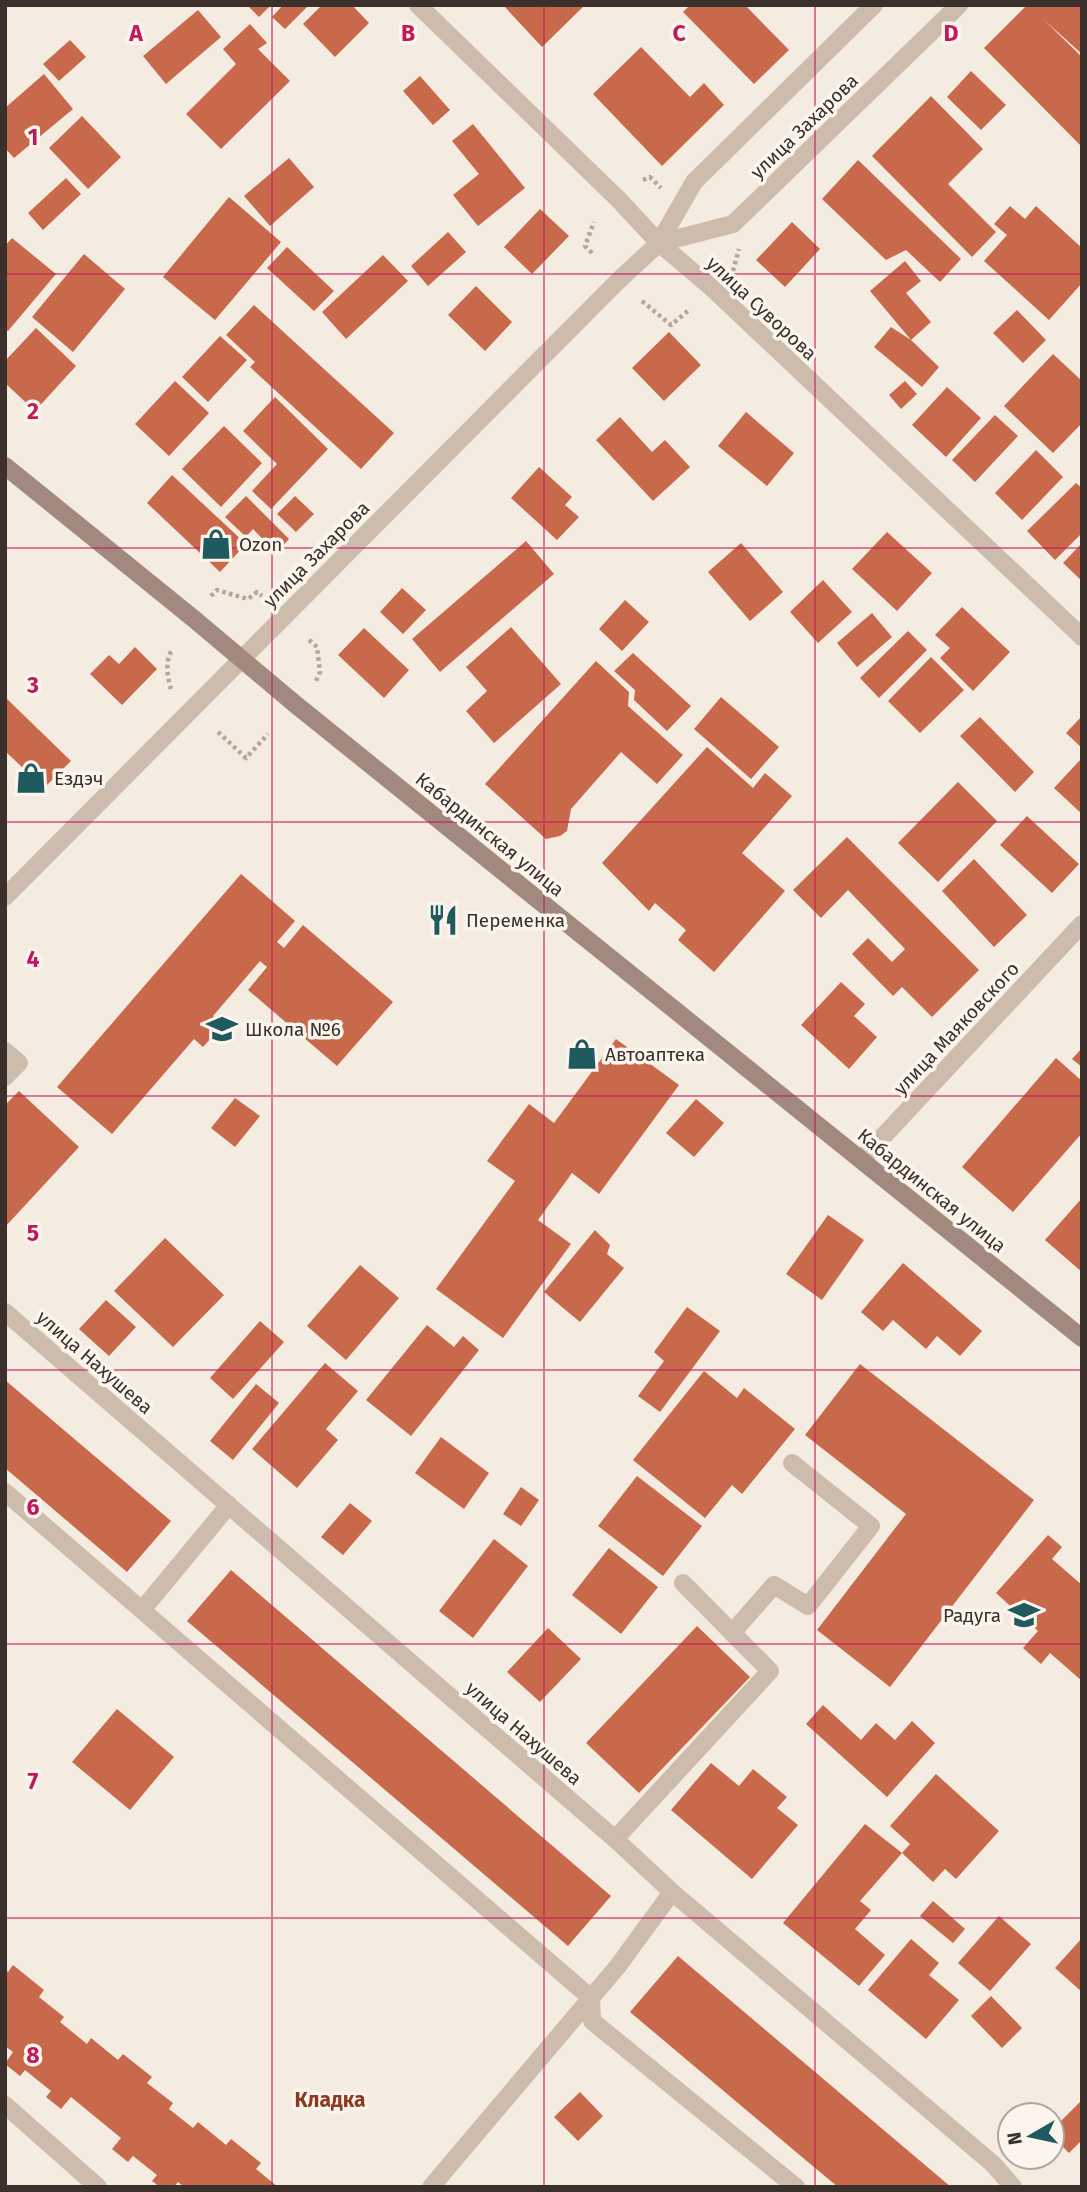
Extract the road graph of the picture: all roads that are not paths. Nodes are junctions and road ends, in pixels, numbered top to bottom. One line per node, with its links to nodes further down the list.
1 (418, 5): 4 (street, улица Суворова)
2 (874, 5): 4 (street, улица Захарова)
3 (959, 5): 4 (street, улица Захарова)
4 (659, 243): 6 (street, улица Суворова); 7 (street, улица Захарова)
5 (5, 466): 7 (street, Кабардинская улица)
6 (1082, 638)
7 (242, 659): 8 (street, улица Захарова); 12 (street, Кабардинская улица)
8 (5, 897)
9 (1082, 924): 12 (street, улица Маяковского)
10 (5, 1051): 11 (street)
11 (5, 1077)
12 (860, 1160): 14 (street, Кабардинская улица)
13 (5, 1312): 17 (street, улица Нахушева)
14 (1082, 1338)
15 (792, 1463): 20 (street)
16 (5, 1492): 19 (street)
17 (229, 1505): 19 (street); 21 (street, улица Нахушева)
18 (683, 1583): 20 (street)
19 (142, 1610): 23 (street)
20 (732, 1633): 21 (street)
21 (615, 1839): 22 (street, улица Нахушева)
22 (673, 1892): 23 (street); 28 (street, улица Нахушева)
23 (591, 1998): 26 (street); 27 (street)
24 (5, 2105): 25 (street)
25 (98, 2187)
26 (431, 2187)
27 (796, 2187)
28 (1013, 2187)

